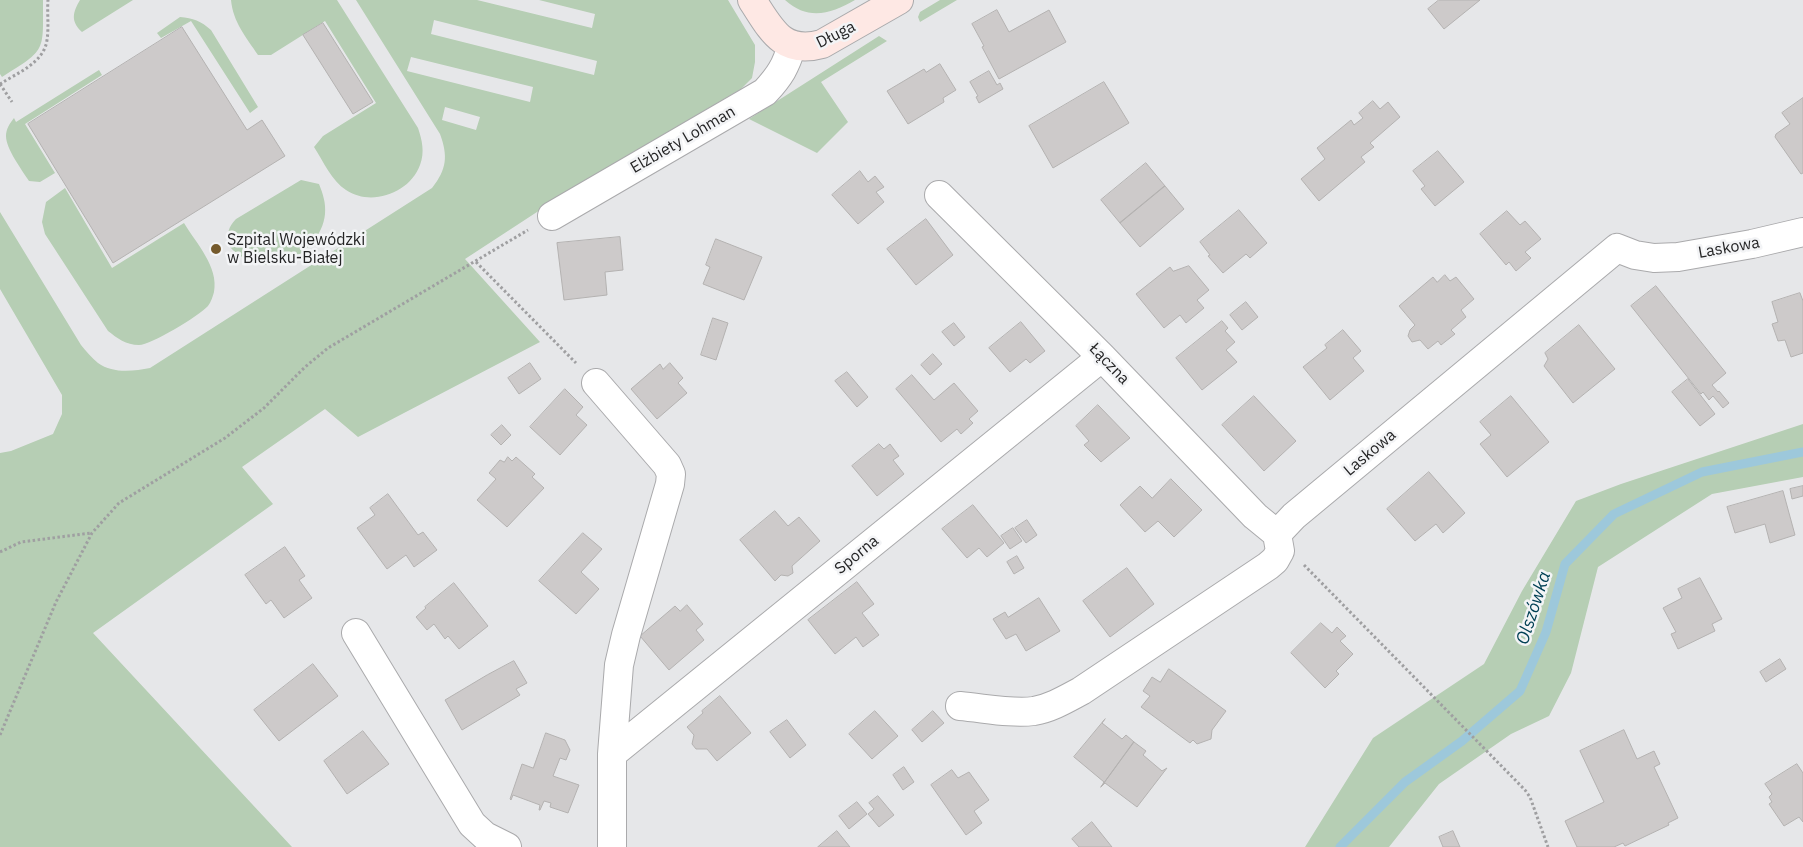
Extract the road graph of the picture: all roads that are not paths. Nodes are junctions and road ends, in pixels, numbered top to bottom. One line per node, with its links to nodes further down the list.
1 (752, 0): 3 (street)
2 (899, 0): 3 (street, Długa)
3 (782, 38): 5 (street, Elżbiety Lohman)
4 (939, 195): 7 (street, Łączna)
5 (552, 216)
6 (1803, 232): 9 (street, Laskowa)
7 (1102, 356): 9 (street, Łączna); 12 (street, Sporna)
8 (596, 383): 12 (street)
9 (1278, 543): 11 (street, Laskowa)
10 (356, 633): 13 (street)
11 (960, 706)
12 (612, 754): 14 (street)
13 (507, 847)
14 (612, 847)

